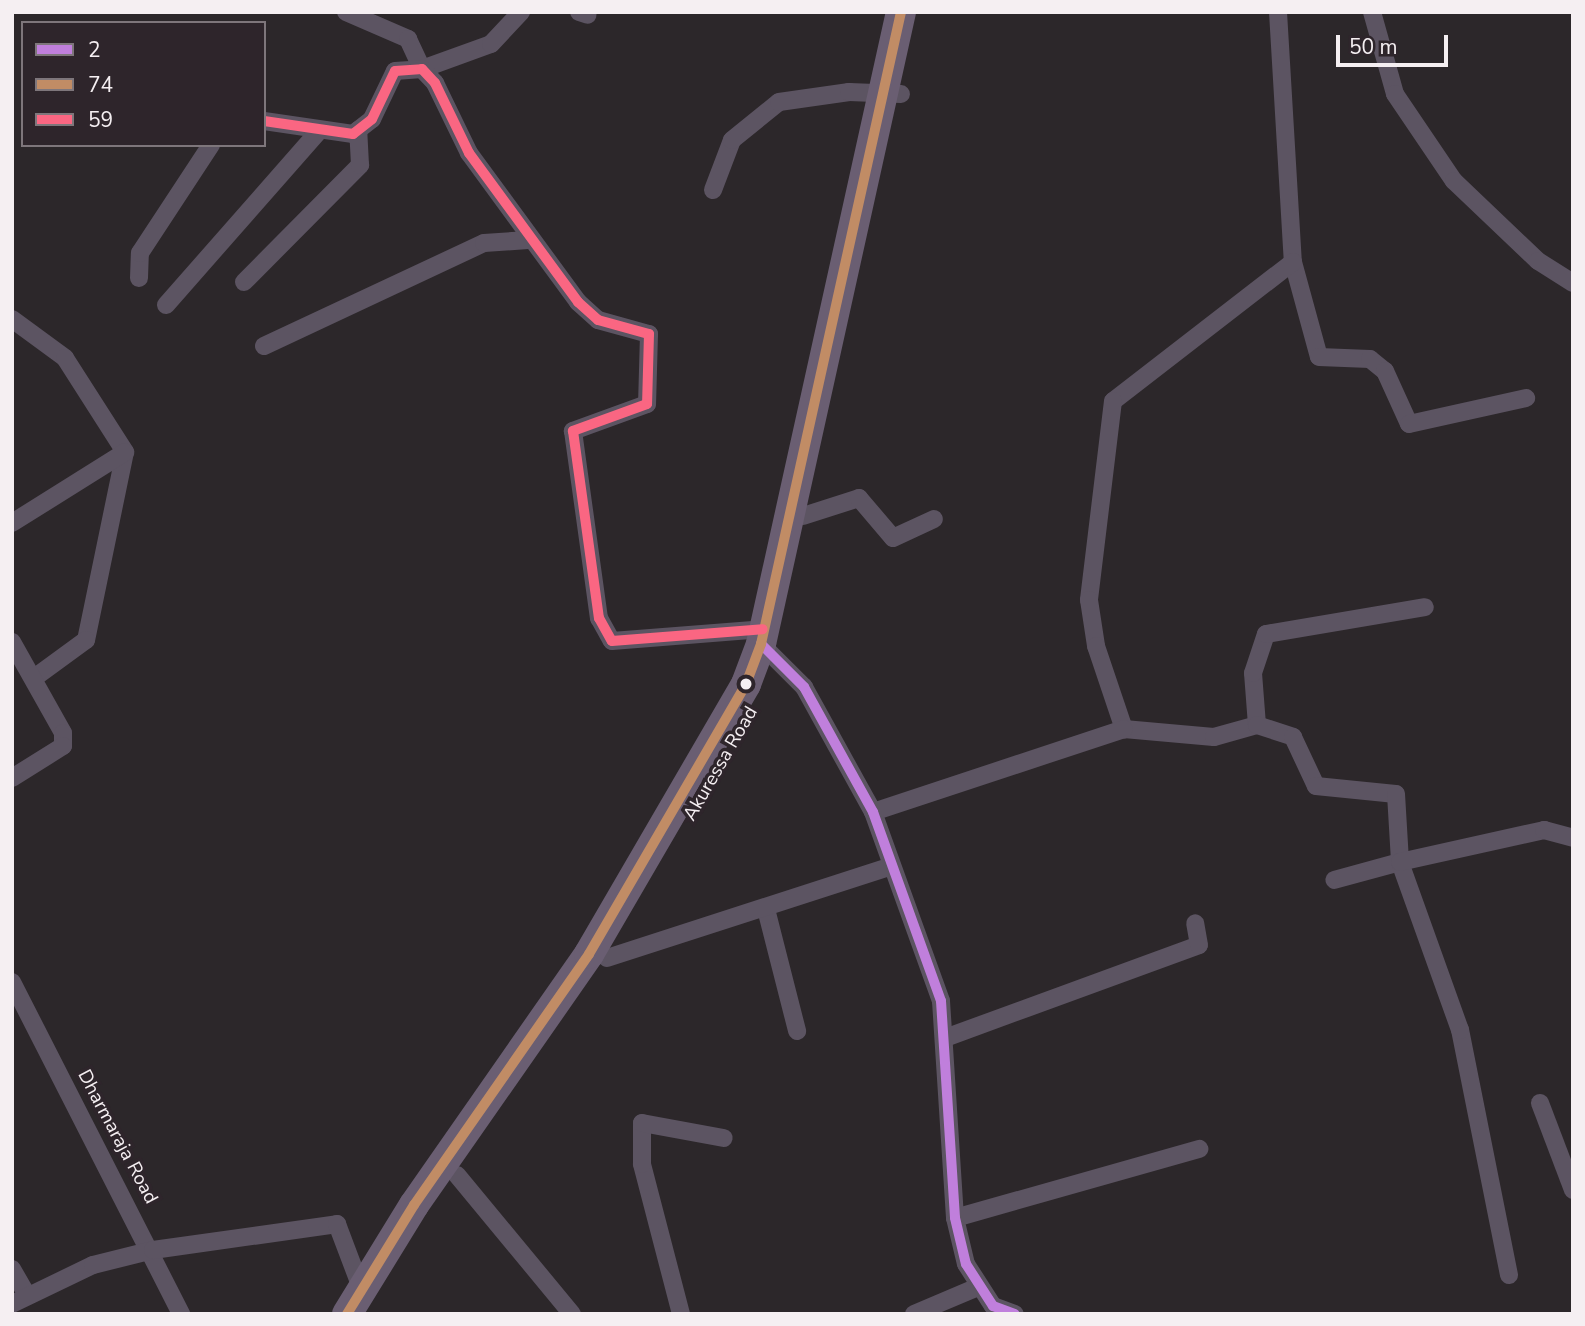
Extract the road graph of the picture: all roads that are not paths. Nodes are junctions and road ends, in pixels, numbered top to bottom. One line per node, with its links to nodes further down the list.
1 (346, 12): 7 (street)
2 (521, 12): 7 (street)
3 (901, 12): 8 (highway, Akuressa Road)
4 (919, 12): 8 (highway, Akuressa Road)
5 (1278, 12): 15 (street)
6 (1371, 12): 18 (street)
7 (422, 68): 10 (street); 14 (street)
8 (892, 92): 13 (street); 24 (highway, Akuressa Road); 29 (highway, Akuressa Road)
9 (266, 121): 11 (street)
10 (358, 130): 11 (street); 17 (street)
11 (319, 131): 19 (street)
12 (210, 147): 16 (street)
13 (713, 190)
14 (528, 240): 21 (street); 29 (street)
15 (1293, 262): 22 (street); 32 (street)
16 (139, 278)
17 (244, 282)
18 (1573, 284)
19 (166, 305)
20 (12, 318): 23 (street)
21 (264, 346)
22 (1526, 398)
23 (125, 452): 26 (street); 30 (street)
24 (803, 516): 25 (street); 29 (highway, Akuressa Road)
25 (934, 519)
26 (12, 523)
27 (1425, 607): 31 (street)
28 (12, 642): 30 (street)
29 (766, 642): 34 (street); 41 (highway, Akuressa Road); 45 (highway, Akuressa Road)
30 (34, 678): 33 (street)
31 (1257, 725): 32 (street); 36 (street)
32 (1124, 729): 34 (street)
33 (12, 778)
34 (873, 813): 37 (street)
35 (1573, 838): 36 (street)
36 (1400, 862): 38 (street); 54 (street)
37 (892, 866): 39 (street); 44 (street)
38 (1334, 880)
39 (766, 909): 41 (street); 43 (street)
40 (1195, 923): 44 (street)
41 (607, 958): 45 (highway, Akuressa Road)
42 (12, 982): 52 (street, Dharmaraja Road)
43 (797, 1031)
44 (945, 1038): 51 (street)
45 (524, 1067): 49 (highway, Akuressa Road); 57 (highway, Akuressa Road)
46 (1540, 1103): 50 (street)
47 (724, 1138): 60 (street)
48 (1199, 1149): 51 (street)
49 (457, 1175): 57 (highway, Akuressa Road); 59 (street)
50 (1573, 1190)
51 (955, 1218): 55 (street)
52 (153, 1250): 56 (street); 57 (street); 58 (street, Dharmaraja Road)
53 (12, 1269): 56 (street)
54 (1509, 1275)
55 (978, 1287): 61 (street); 62 (street)
56 (20, 1300)
57 (358, 1306)
58 (181, 1314)
59 (572, 1314)
60 (681, 1314)
61 (914, 1314)
62 (1015, 1314)

